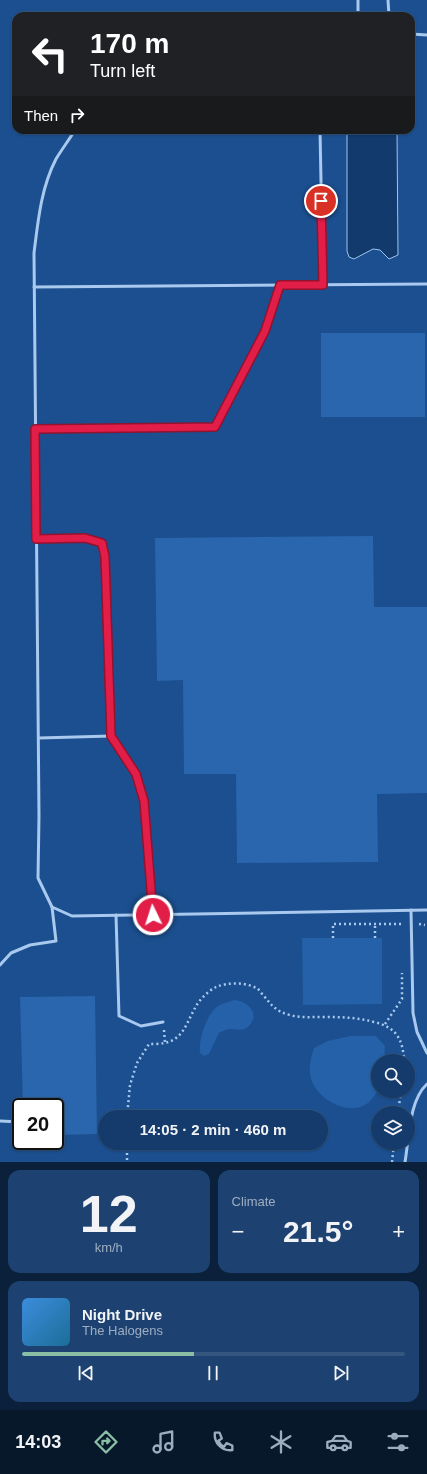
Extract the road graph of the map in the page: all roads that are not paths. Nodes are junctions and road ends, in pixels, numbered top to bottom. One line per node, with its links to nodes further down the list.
1 (358, 0): 3 (lane)
2 (388, 0): 4 (lane)
3 (358, 12)
4 (389, 12)
5 (415, 34): 6 (lane)
6 (427, 35)
7 (72, 134): 12 (lane)
8 (320, 134): 11 (lane)
9 (427, 284): 11 (lane)
10 (280, 285): 11 (lane); 12 (lane); 13 (lane)
11 (323, 285)
12 (34, 287): 13 (lane)
13 (35, 429): 14 (lane)
14 (36, 539): 15 (lane); 16 (lane)
15 (111, 736): 16 (lane); 21 (lane)
16 (39, 738): 17 (lane)
17 (52, 907): 20 (lane); 22 (lane)
18 (411, 910): 19 (lane); 21 (lane); 24 (lane)
19 (427, 910)
20 (116, 915): 21 (lane); 23 (lane)
21 (153, 915)
22 (0, 965)
23 (163, 1022)
24 (427, 1053)
25 (427, 1084): 28 (lane)
26 (0, 1121): 27 (lane)
27 (12, 1122)
28 (405, 1162)

